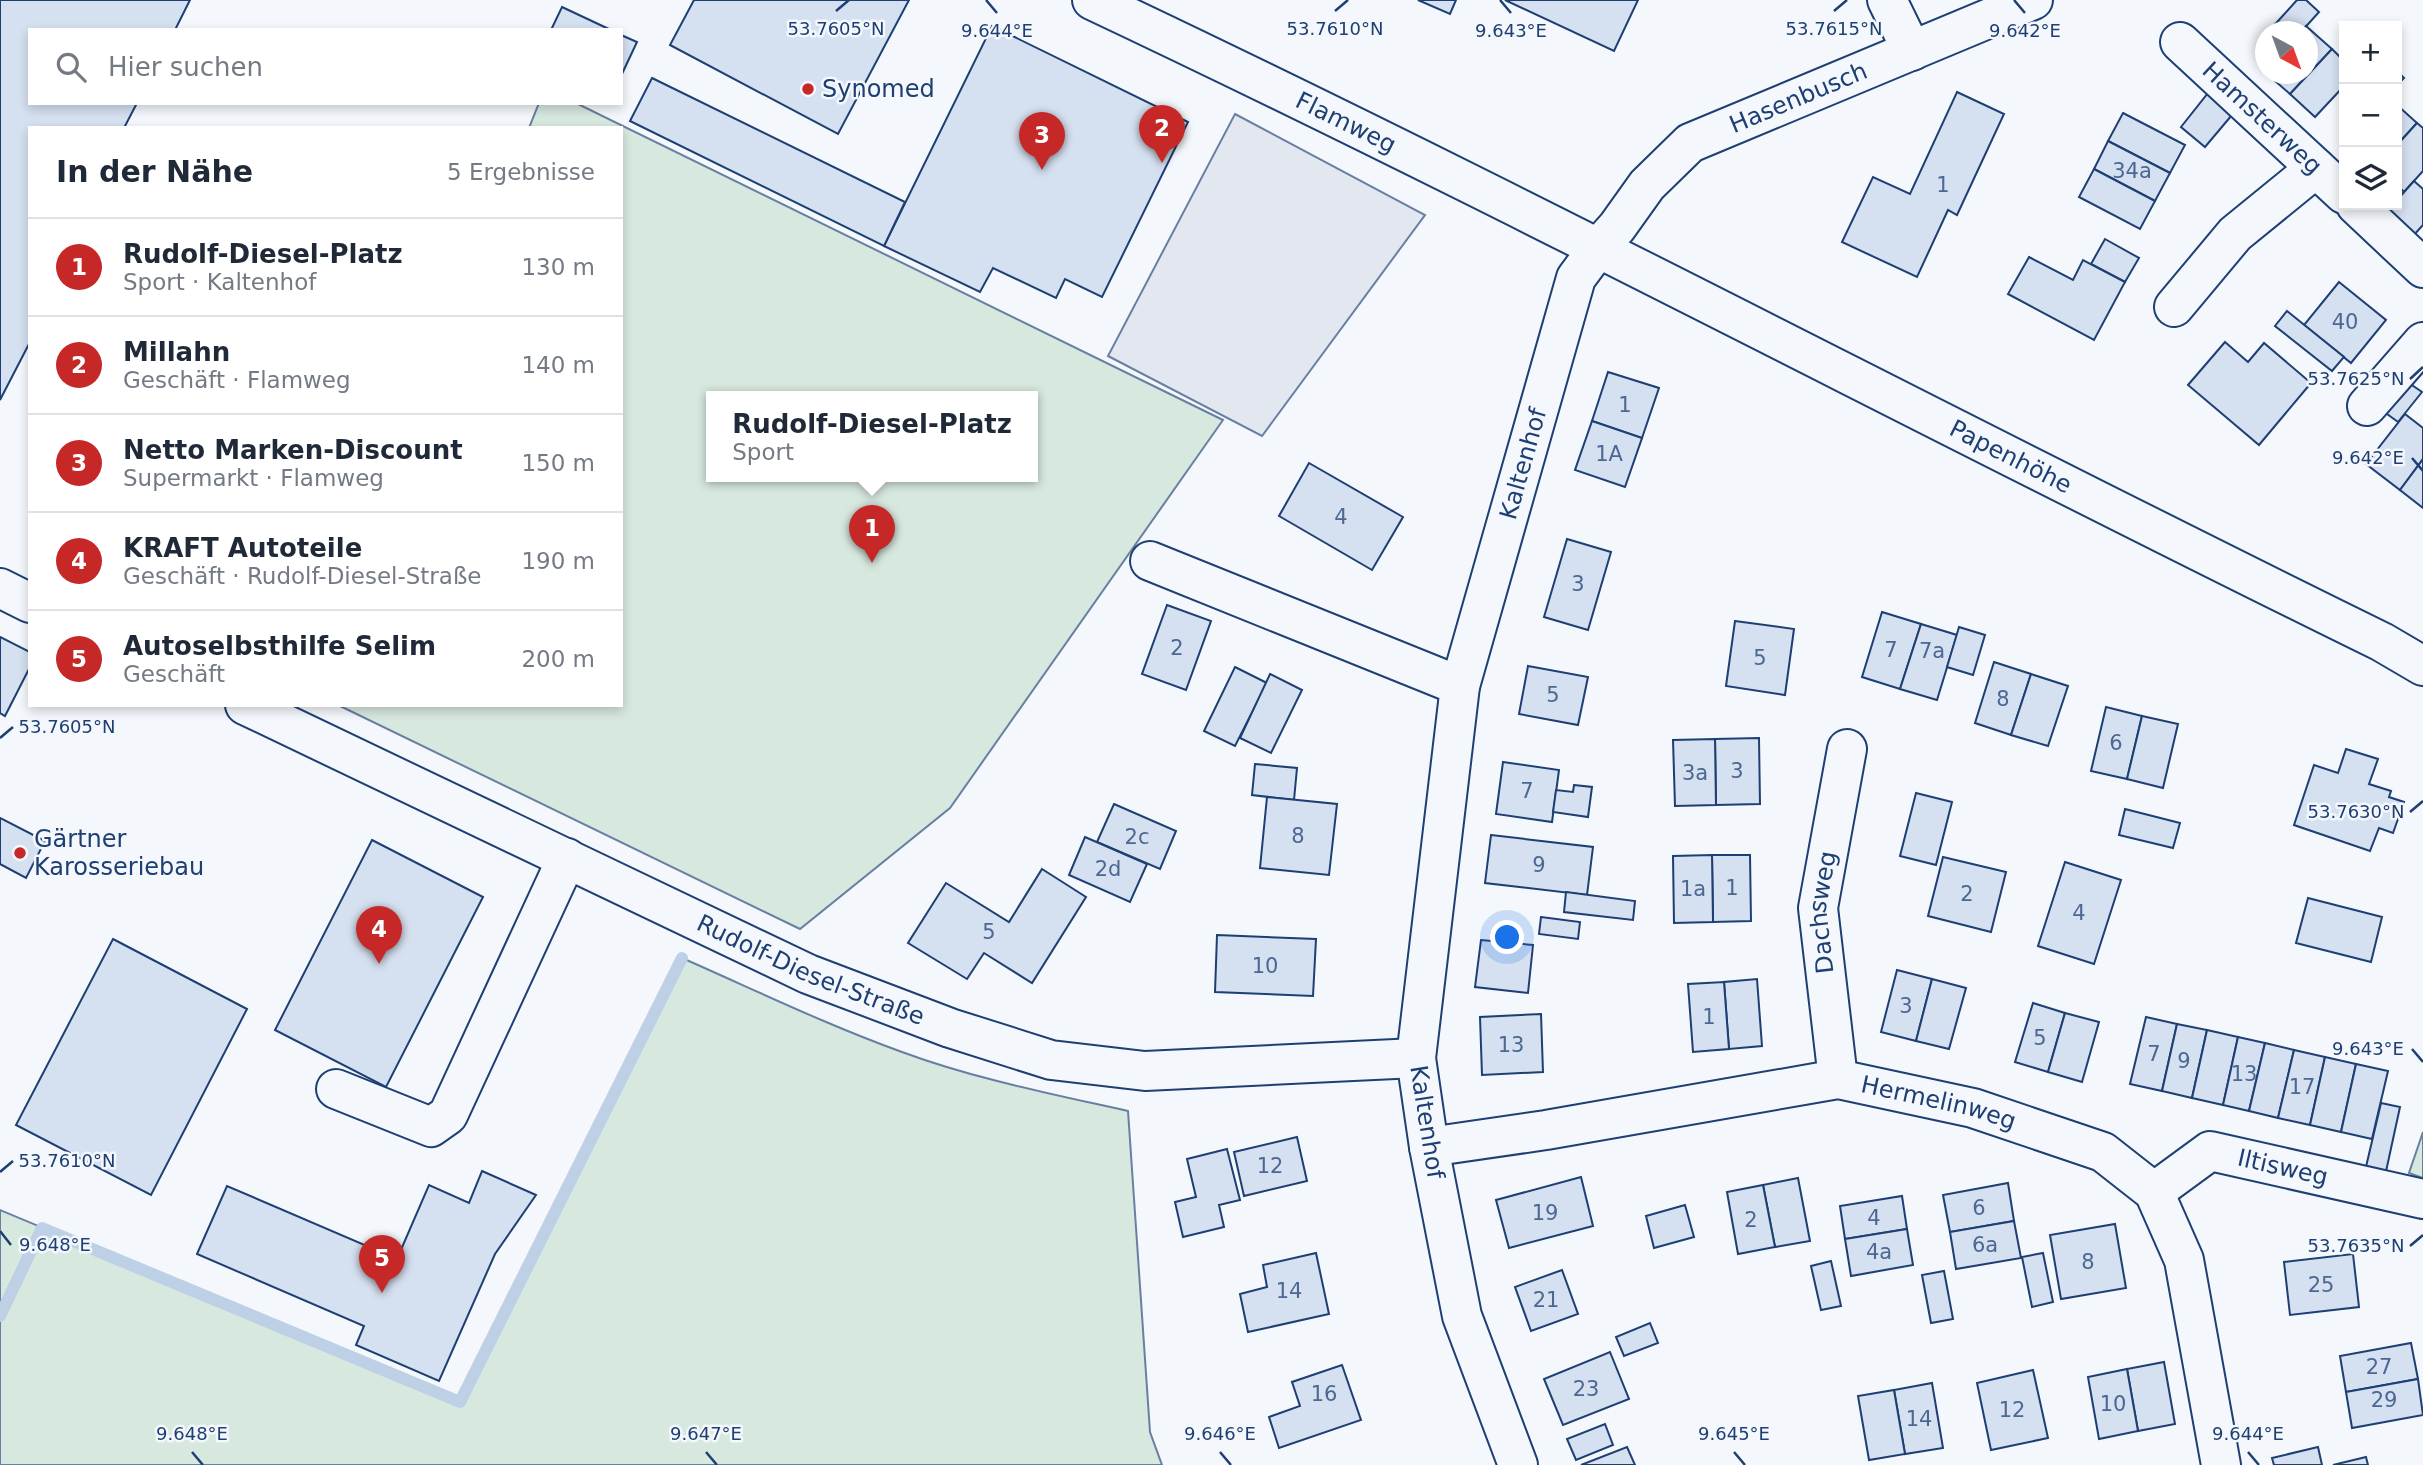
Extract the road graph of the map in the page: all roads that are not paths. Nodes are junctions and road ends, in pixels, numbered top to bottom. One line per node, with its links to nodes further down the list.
1 (1092, 0): 9 (street, Flamweg)
2 (1887, 0): 5 (street)
3 (2033, 0): 5 (street, Hasenbusch)
4 (2180, 42): 6 (street, Hamsterweg)
5 (1912, 51): 9 (street, Hasenbusch)
6 (2316, 168): 7 (street, Hamsterweg); 11 (street)
7 (2339, 189)
8 (2361, 210): 10 (street)
9 (1599, 247): 17 (street, Papenhöhe); 18 (street, Kaltenhof)
10 (2423, 268)
11 (2174, 307)
12 (2423, 342): 13 (street)
13 (2367, 407)
14 (1150, 561): 18 (street)
15 (0, 588): 16 (street)
16 (28, 602)
17 (2423, 666)
18 (1460, 685): 22 (street, Kaltenhof)
19 (249, 707): 21 (street, Rudolf-Diesel-Straße)
20 (1847, 749): 23 (street, Dachsweg)
21 (568, 858): 22 (street, Rudolf-Diesel-Straße); 24 (street)
22 (1416, 1058): 25 (street, Kaltenhof)
23 (1838, 1079): 25 (street, Hermelinweg); 26 (street, Hermelinweg)
24 (336, 1089)
25 (1430, 1147): 28 (street, Kaltenhof)
26 (2154, 1192): 27 (street, Iltisweg); 29 (street, Hermelinweg)
27 (2423, 1199)
28 (1518, 1465)
29 (2221, 1465)

